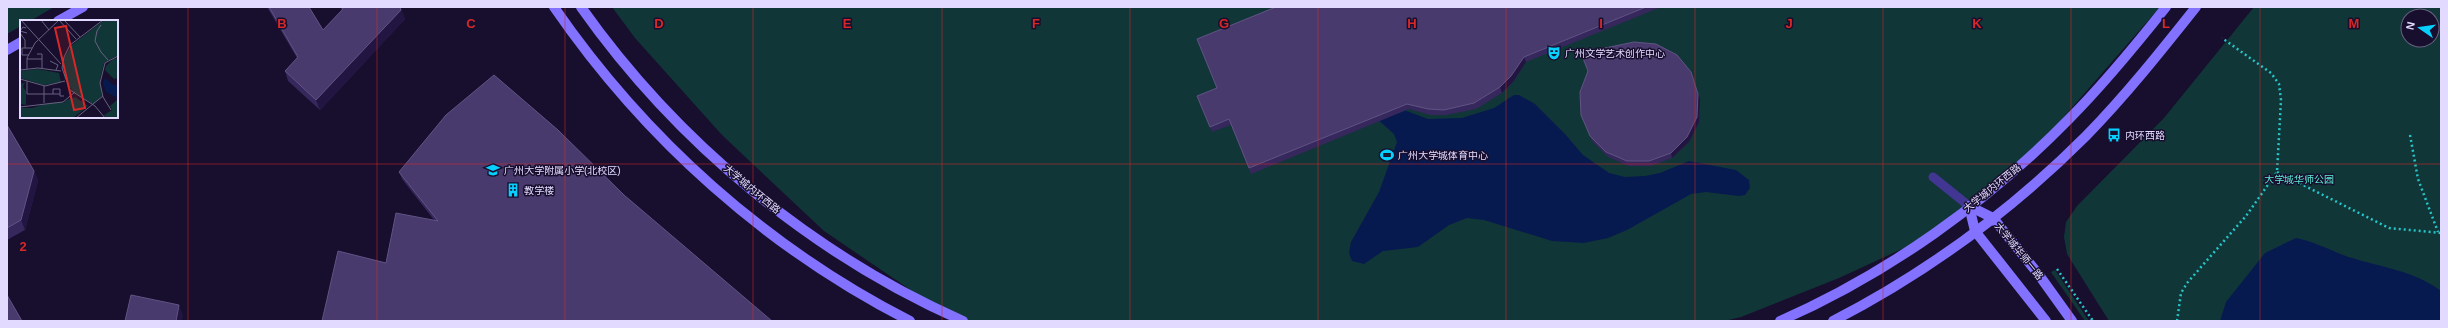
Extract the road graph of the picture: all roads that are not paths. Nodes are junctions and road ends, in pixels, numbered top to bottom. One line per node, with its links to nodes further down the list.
1 (83, 7): 6 (main road)
2 (554, 7): 13 (main road)
3 (582, 7): 15 (main road, 大学城内环西路)
4 (2166, 7): 10 (main road, 大学城内环西路)
5 (2196, 7): 11 (main road)
6 (60, 20)
7 (20, 43): 8 (main road)
8 (7, 50)
9 (1934, 177): 10 (lane)
10 (1969, 206): 11 (main road, 大学城华师一路); 12 (main road); 16 (main road, 大学城内环西路)
11 (1993, 218): 12 (main road); 19 (main road, 大学城华师一路)
12 (1975, 231): 17 (main road); 18 (main road)
13 (898, 317): 14 (main road)
14 (910, 321)
15 (963, 321)
16 (1780, 321)
17 (1833, 321)
18 (2046, 321)
19 (2072, 321)

